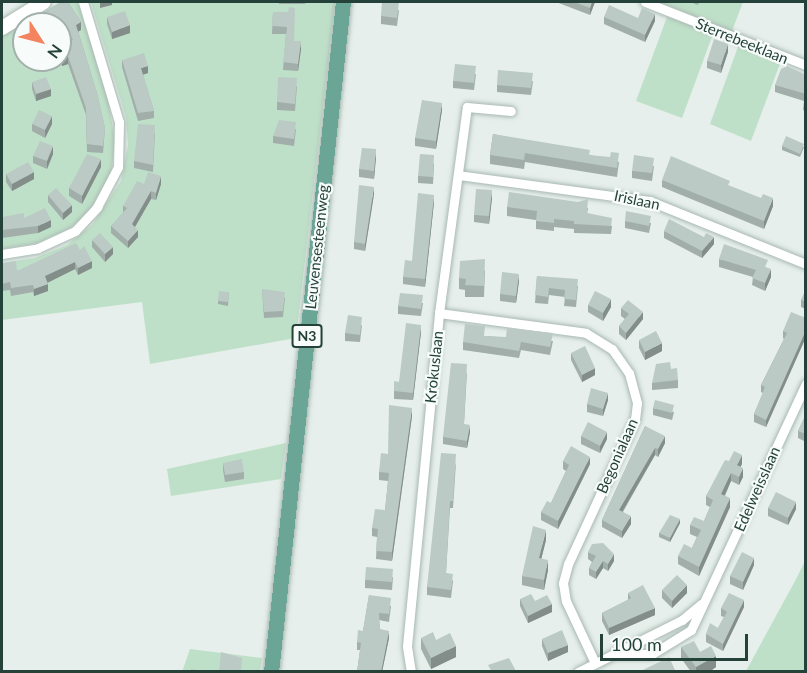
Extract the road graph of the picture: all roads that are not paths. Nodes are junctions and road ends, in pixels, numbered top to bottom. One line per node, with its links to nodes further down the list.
1 (44, 2): 5 (street)
2 (83, 2): 9 (street)
3 (343, 2): 20 (main road, Leuvensesteenweg / N3)
4 (645, 2): 6 (street, Sterrebeeklaan)
5 (2, 28)
6 (806, 65)
7 (511, 111): 8 (street, Krokuslaan)
8 (459, 175): 10 (street, Irislaan); 11 (street, Krokuslaan)
9 (2, 254)
10 (806, 264)
11 (440, 313): 19 (street, Begonialaan); 21 (street, Krokuslaan)
12 (806, 383): 13 (street, Edelweisslaan)
13 (709, 595): 14 (street, Edelweisslaan); 16 (street, Edelweisslaan)
14 (671, 626): 15 (street, Edelweisslaan); 16 (street)
15 (651, 636): 17 (street); 18 (street, Edelweisslaan)
16 (678, 642): 17 (street, Edelweisslaan)
17 (655, 652): 18 (street, Edelweisslaan)
18 (616, 654): 19 (street, Edelweisslaan)
19 (595, 663): 22 (street, Edelweisslaan)
20 (271, 672)
21 (411, 672)
22 (578, 672)

